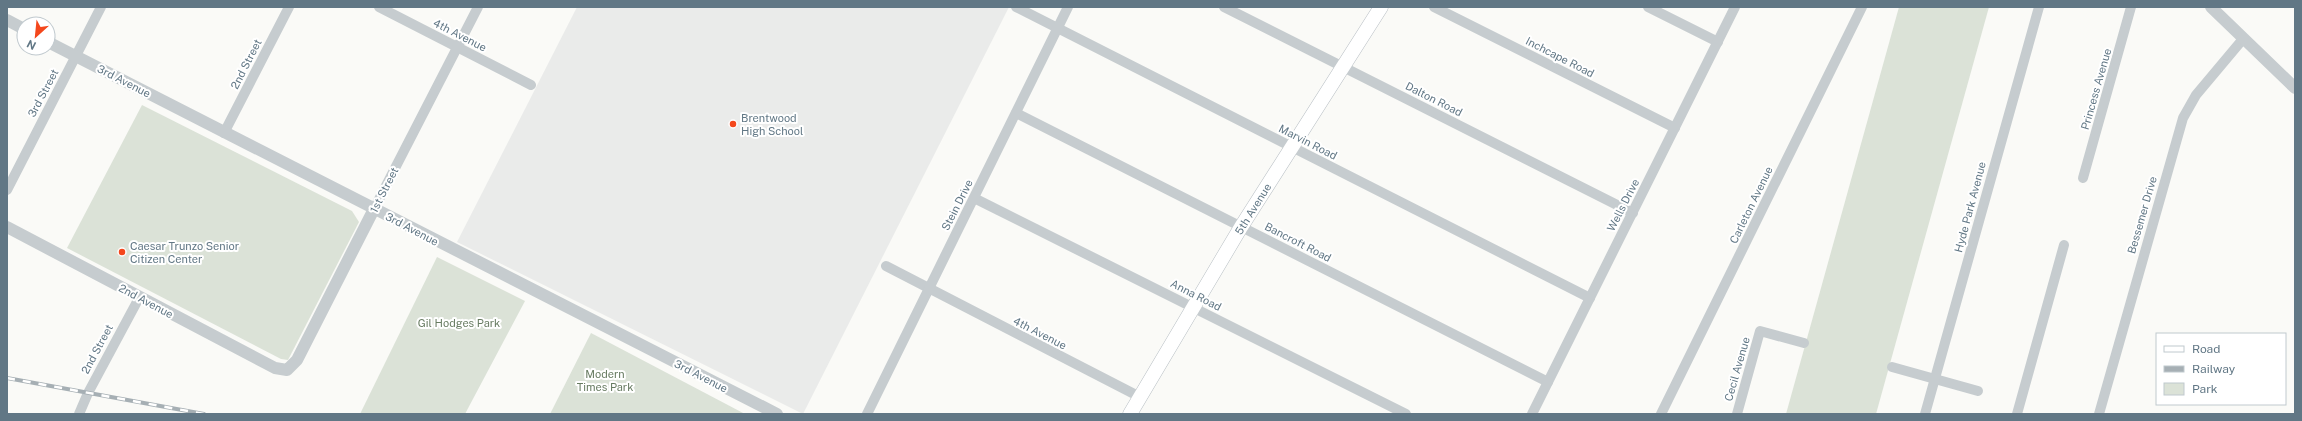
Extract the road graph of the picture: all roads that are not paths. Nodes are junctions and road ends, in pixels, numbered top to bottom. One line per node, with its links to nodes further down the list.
1 (101, 7): 23 (street, 3rd Street)
2 (289, 7): 29 (street, 2nd Street)
3 (379, 7): 22 (street, 4th Avenue)
4 (478, 7): 22 (street, 1st Street)
5 (1016, 7): 18 (street, Marvin Road)
6 (1068, 7): 18 (street, Stein Drive)
7 (1224, 7): 24 (street, Dalton Road)
8 (1381, 7): 24 (main road, 5th Avenue)
9 (1434, 7): 28 (street, Inchcape Road)
10 (1648, 7): 20 (street)
11 (1735, 7): 20 (street, Wells Drive)
12 (1862, 7): 57 (street, Carleton Avenue)
13 (2039, 7): 47 (street, Hyde Park Avenue)
14 (2131, 7): 31 (street, Princess Avenue)
15 (2211, 7): 19 (street)
16 (7, 20): 17 (street)
17 (16, 25)
18 (1058, 28): 27 (street, Stein Drive); 30 (street, Marvin Road)
19 (2244, 39): 26 (street); 61 (street, Bessemer Drive)
20 (1718, 42): 28 (street, Wells Drive)
21 (56, 46): 23 (street, 3rd Avenue)
22 (457, 47): 25 (street, 4th Avenue); 34 (street, 1st Street)
23 (76, 56): 29 (street, 3rd Avenue); 32 (street, 3rd Street)
24 (1342, 67): 30 (main road, 5th Avenue); 35 (street, Dalton Road)
25 (531, 85)
26 (2295, 88)
27 (1016, 113): 33 (street, Stein Drive); 37 (street, Bancroft Road)
28 (1675, 128): 35 (street, Wells Drive)
29 (224, 133): 34 (street, 3rd Avenue)
30 (1292, 147): 37 (main road, 5th Avenue); 42 (street, Marvin Road)
31 (2083, 178)
32 (7, 190)
33 (974, 198): 40 (street, Stein Drive); 43 (street, Anna Road)
34 (374, 209): 46 (street, 1st Street); 52 (street, 3rd Avenue)
35 (1633, 213): 42 (street, Wells Drive)
36 (7, 227): 41 (street, 2nd Avenue)
37 (1241, 227): 43 (main road, 5th Avenue); 48 (street, Bancroft Road)
38 (2064, 245): 60 (street)
39 (886, 266): 40 (street, 4th Avenue)
40 (930, 288): 50 (street, 4th Avenue); 53 (street, Stein Drive)
41 (139, 298): 46 (street, 2nd Avenue); 51 (street, 2nd Street)
42 (1590, 298): 48 (street, Wells Drive)
43 (1194, 308): 50 (main road, 5th Avenue); 55 (street, Anna Road)
44 (1804, 343): 58 (street, Cecil Avenue)
45 (1892, 367): 47 (street)
46 (287, 370)
47 (1935, 379): 49 (street); 59 (street, Hyde Park Avenue)
48 (1548, 382): 56 (street, Wells Drive)
49 (1978, 391)
50 (1140, 397): 54 (main road, 5th Avenue)
51 (79, 414)
52 (777, 414)
53 (868, 414)
54 (1130, 414)
55 (1406, 414)
56 (1532, 414)
57 (1661, 414)
58 (1737, 414)
59 (1925, 414)
60 (2017, 414)
61 (2099, 414)

